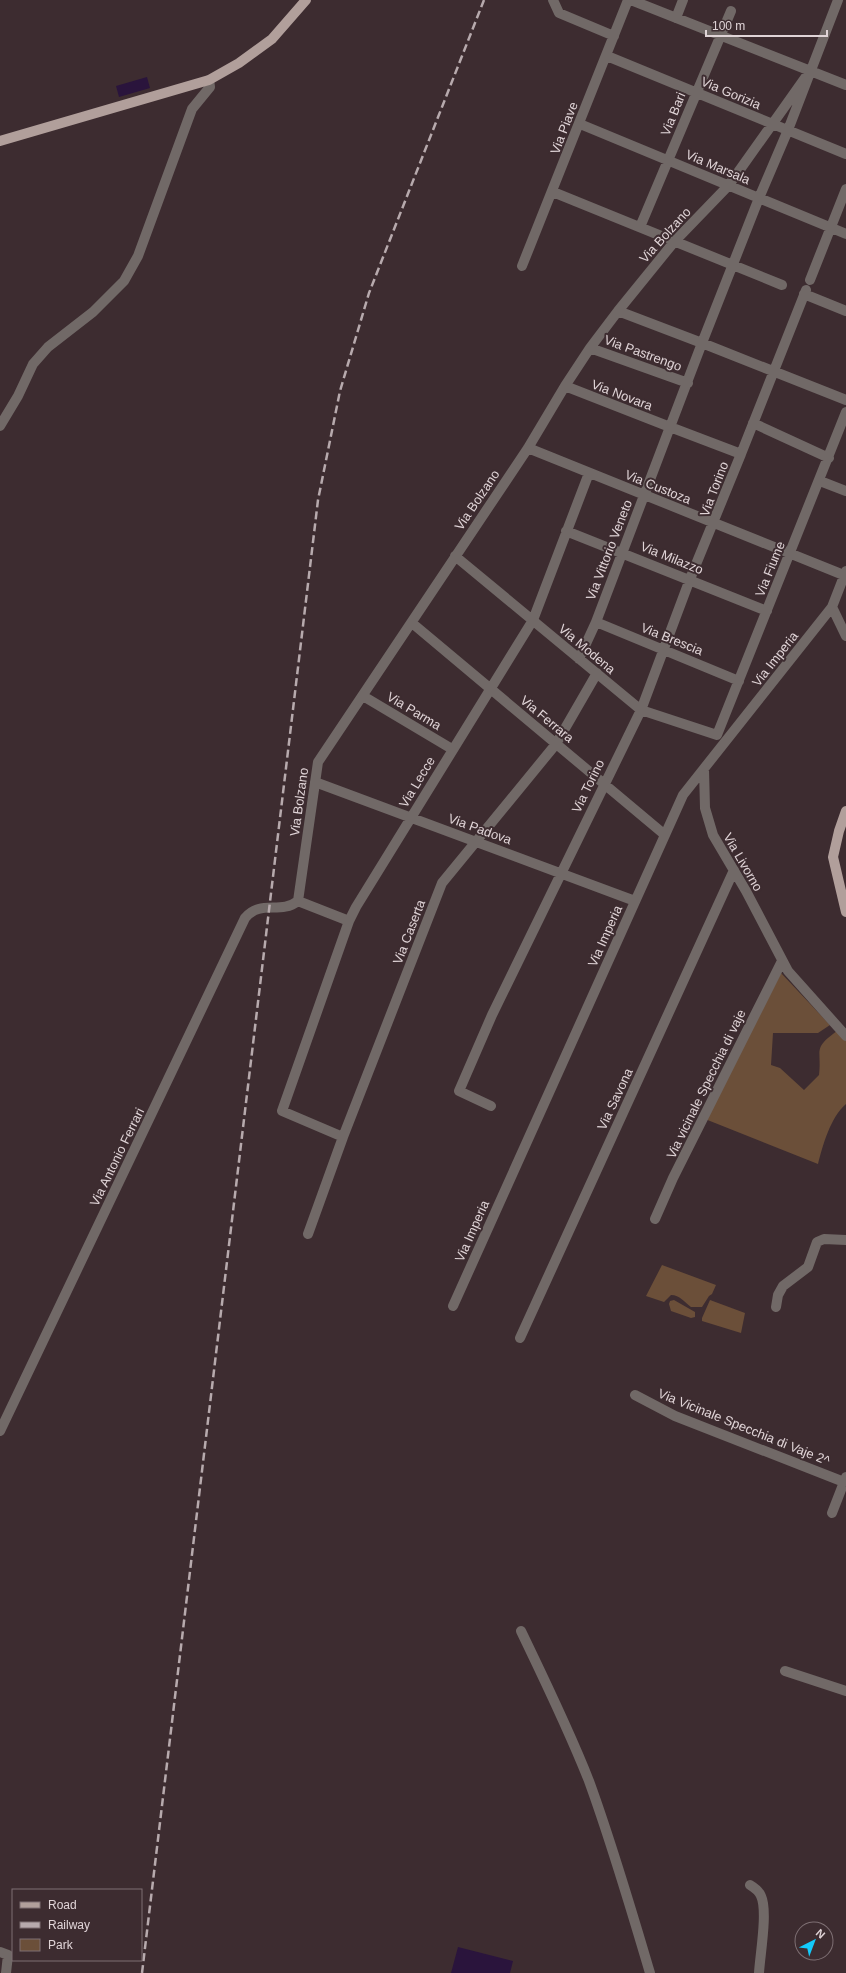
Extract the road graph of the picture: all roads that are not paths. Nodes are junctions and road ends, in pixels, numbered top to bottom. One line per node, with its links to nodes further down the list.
1 (306, 0): 13 (main road)
2 (553, 0): 9 (street)
3 (628, 0): 9 (street, Via Piave)
4 (632, 0): 8 (street)
5 (683, 0): 8 (street)
6 (838, 0): 12 (street)
7 (731, 11): 10 (street, Via Bari)
8 (676, 18): 10 (street)
9 (614, 36): 11 (street, Via Piave)
10 (719, 36): 12 (street); 15 (street, Via Bari)
11 (607, 56): 15 (street, Via Gorizia); 16 (street, Via Piave)
12 (810, 71): 14 (street); 17 (street, Via Bolzano); 18 (street)
13 (209, 80): 19 (main road); 44 (street)
14 (846, 85)
15 (696, 92): 17 (street, Via Gorizia); 21 (street, Via Bari)
16 (580, 124): 21 (street, Via Marsala); 24 (street, Via Piave)
17 (772, 124): 18 (street, Via Gorizia); 22 (street, Via Bolzano)
18 (788, 130): 20 (street, Via Gorizia); 25 (street)
19 (0, 141)
20 (846, 154)
21 (668, 160): 22 (street, Via Marsala); 26 (street, Via Bari)
22 (729, 185): 25 (street, Via Marsala); 29 (street, Via Bolzano)
23 (846, 189): 27 (street)
24 (553, 192): 26 (street); 31 (street, Via Piave)
25 (759, 198): 27 (street, Via Marsala); 30 (street)
26 (640, 227): 29 (street)
27 (831, 228): 28 (street, Via Marsala); 32 (street)
28 (846, 234)
29 (674, 242): 30 (street); 34 (street, Via Bolzano)
30 (732, 265): 33 (street); 36 (street)
31 (522, 266)
32 (810, 280)
33 (782, 285)
34 (618, 310): 36 (street); 37 (street, Via Bolzano)
35 (846, 312): 38 (street)
36 (702, 343): 38 (street); 39 (street, Via Vittorio Veneto)
37 (590, 348): 39 (street, Via Pastrengo); 40 (street, Via Bolzano)
38 (773, 371): 41 (street); 43 (street, Via Torino)
39 (688, 383): 45 (street, Via Vittorio Veneto)
40 (565, 386): 45 (street, Via Novara); 46 (street, Via Bolzano)
41 (846, 400)
42 (846, 412): 48 (street, Via Fiume)
43 (753, 423): 47 (street, Via Torino); 48 (street)
44 (0, 426)
45 (670, 427): 47 (street, Via Novara); 52 (street, Via Vittorio Veneto)
46 (528, 448): 49 (street, Via Custoza); 57 (street, Via Bolzano)
47 (741, 454): 53 (street, Via Torino)
48 (829, 458): 50 (street, Via Fiume)
49 (589, 473): 52 (street, Via Custoza); 54 (street, Via Lecce)
50 (820, 481): 51 (street); 56 (street, Via Fiume)
51 (846, 491)
52 (644, 495): 53 (street, Via Custoza); 55 (street, Via Vittorio Veneto)
53 (714, 523): 56 (street, Via Custoza); 59 (street, Via Torino)
54 (566, 531): 55 (street, Via Milazzo); 62 (street, Via Lecce)
55 (623, 552): 59 (street, Via Milazzo); 63 (street, Via Vittorio Veneto)
56 (790, 554): 58 (street, Via Custoza); 61 (street, Via Fiume)
57 (455, 556): 62 (street, Via Modena); 64 (street, Via Bolzano)
58 (846, 574): 60 (street, Via Imperia)
59 (690, 579): 61 (street, Via Milazzo); 66 (street, Via Torino)
60 (832, 607): 65 (street); 76 (street, Via Imperia)
61 (767, 611): 69 (street, Via Fiume)
62 (533, 620): 67 (street, Via Modena); 70 (street, Via Lecce)
63 (596, 622): 66 (street, Via Brescia); 67 (street, Via Vittorio Veneto)
64 (412, 623): 70 (street, Via Ferrara); 71 (street, Via Bolzano)
65 (846, 636)
66 (664, 650): 69 (street, Via Brescia); 72 (street, Via Torino)
67 (579, 659): 68 (street, Via Modena)
68 (597, 673): 72 (street, Via Modena); 74 (street, Via Caserta)
69 (739, 681): 73 (street, Via Fiume)
70 (490, 688): 74 (street, Via Ferrara); 75 (street, Via Lecce)
71 (363, 696): 75 (street, Via Parma); 77 (street, Via Bolzano)
72 (641, 710): 73 (street, Via Modena); 78 (street, Via Torino)
73 (717, 735)
74 (556, 744): 78 (street, Via Ferrara); 82 (street, Via Caserta)
75 (452, 749): 80 (street, Via Lecce)
76 (704, 769): 81 (street, Via Imperia); 83 (street, Via Livorno)
77 (315, 782): 80 (street, Via Padova); 85 (street, Via Bolzano)
78 (604, 784): 81 (street, Via Ferrara); 84 (street, Via Torino)
79 (846, 811): 87 (main road)
80 (410, 818): 82 (street, Via Padova); 88 (street, Via Lecce)
81 (665, 835): 86 (street, Via Imperia)
82 (476, 842): 84 (street, Via Padova); 92 (street, Via Caserta)
83 (734, 870): 89 (street, Via Livorno); 98 (street, Via Savona)
84 (560, 873): 86 (street, Via Padova); 91 (street, Via Torino)
85 (298, 901): 88 (street); 100 (street, Via Antonio Ferrari)
86 (635, 901): 96 (street, Via Imperia)
87 (846, 912)
88 (349, 921): 92 (street, Via Lecce)
89 (782, 961): 90 (street, Via Livorno); 93 (street, Via vicinale Specchia di vaje)
90 (846, 1035)
91 (491, 1106)
92 (343, 1137): 94 (street, Via Caserta)
93 (655, 1219)
94 (308, 1234)
95 (846, 1240): 97 (street)
96 (453, 1306)
97 (776, 1307)
98 (520, 1338)
99 (635, 1395): 101 (street, Via Vicinale Specchia di Vaje 2^)
100 (0, 1431)
101 (845, 1479): 102 (street, Via Vicinale Specchia di Vaje 2^)
102 (832, 1513)
103 (521, 1631): 109 (street)
104 (785, 1671): 105 (street)
105 (846, 1691)
106 (750, 1885): 110 (street)
107 (0, 1952): 108 (street)
108 (6, 1973)
109 (650, 1973)
110 (759, 1973)

